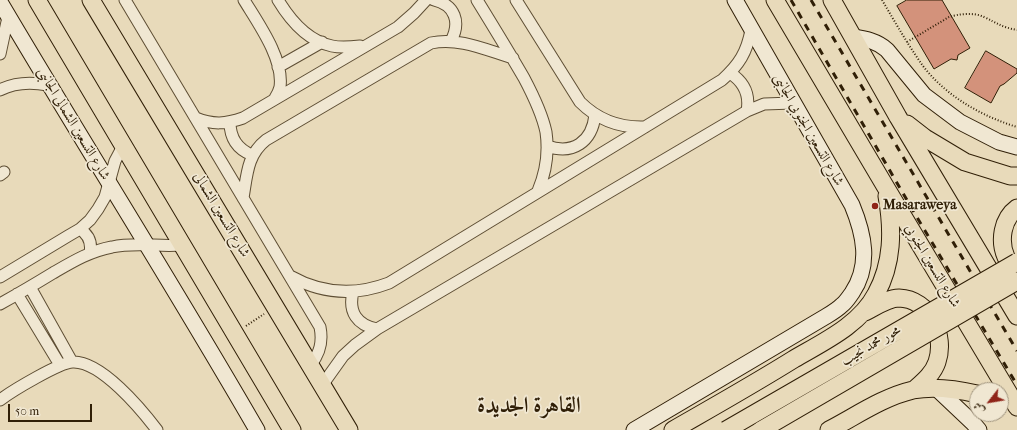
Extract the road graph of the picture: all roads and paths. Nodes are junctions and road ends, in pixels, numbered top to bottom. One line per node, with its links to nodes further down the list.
1 (37, 0): 38 (main road)
2 (92, 0): 61 (main road, شارع التسعين الشمالى)
3 (125, 0): 34 (street)
4 (244, 0): 25 (street)
5 (278, 0): 20 (street)
6 (426, 0): 22 (street)
7 (434, 0): 19 (street)
8 (477, 0): 24 (street)
9 (516, 0): 32 (street)
10 (734, 0): 16 (street, شارع التسعين الجنوبي الجانبى)
11 (776, 0): 44 (main road, شارع التسعين الجنوبي)
12 (832, 0): 18 (main road)
13 (882, 0): 21 (path)
14 (0, 2): 15 (street, شارع التسعين الشمالى الجانبى)
15 (8, 17): 23 (street); 27 (street, شارع التسعين الشمالى الجانبى)
16 (752, 30): 26 (street); 30 (street, شارع التسعين الجنوبي الجانبى)
17 (1017, 30): 21 (path)
18 (853, 37): 33 (main road); 40 (street)
19 (450, 41): 24 (street); 41 (street)
20 (322, 42): 22 (street); 25 (street)
21 (907, 42): 37 (path)
22 (366, 45): 29 (street)
23 (0, 54)
24 (513, 58): 39 (street)
25 (278, 67): 29 (street)
26 (730, 73): 31 (street); 36 (street)
27 (48, 85): 28 (street); 43 (street, شارع التسعين الشمالى الجانبى)
28 (0, 90)
29 (275, 98): 35 (street)
30 (793, 103): 31 (street); 80 (street, شارع التسعين الجنوبي الجانبى)
31 (747, 111): 64 (street)
32 (595, 115): 36 (street); 39 (street)
33 (898, 117): 42 (main road); 63 (main road)
34 (196, 118): 35 (street); 46 (street)
35 (230, 122): 41 (street)
36 (645, 127): 45 (street)
37 (1017, 127)
38 (123, 146): 43 (street); 50 (main road)
39 (547, 146): 45 (street)
40 (1017, 147)
41 (252, 156): 46 (street)
42 (1017, 176)
43 (109, 184): 48 (street); 49 (street, شارع التسعين الشمالى الجانبى)
44 (885, 186): 62 (main road); 75 (main road, شارع التسعين الجنوبي)
45 (538, 192): 58 (street)
46 (243, 198): 54 (street)
47 (1017, 208): 53 (main road)
48 (80, 229): 51 (street); 55 (street)
49 (147, 245): 50 (street); 51 (street); 77 (street, شارع التسعين الشمالى الجانبى)
50 (182, 245): 65 (main road)
51 (90, 253): 57 (street)
52 (1017, 262): 83 (main road, محور محمد نجيب, bridge)
53 (1017, 274)
54 (290, 276): 58 (street); 67 (street)
55 (0, 277)
56 (1017, 281): 84 (main road, محور محمد نجيب, bridge)
57 (30, 287): 59 (street); 66 (street)
58 (354, 292): 64 (street)
59 (17, 294): 60 (street); 68 (street)
60 (0, 304)
61 (276, 307): 65 (path); 67 (main road, شارع التسعين الشمالى)
62 (862, 313): 70 (main road); 72 (main road)
63 (1017, 316)
64 (377, 329): 69 (street)
65 (235, 333): 78 (main road)
66 (72, 362): 68 (street); 76 (street)
67 (311, 364): 69 (main road, شارع التسعين الشمالى)
68 (60, 365): 74 (street)
69 (323, 384): 79 (main road, شارع التسعين الشمالى)
70 (750, 386): 81 (main road); 82 (main road)
71 (936, 388): 72 (main road); 73 (main road); 86 (street)
72 (914, 390): 85 (main road)
73 (969, 392)
74 (0, 400)
75 (1017, 407)
76 (157, 430)
77 (257, 430)
78 (292, 430)
79 (349, 430)
80 (634, 430)
81 (673, 430)
82 (694, 430)
83 (726, 430)
84 (761, 430)
85 (829, 430)
86 (979, 430)

